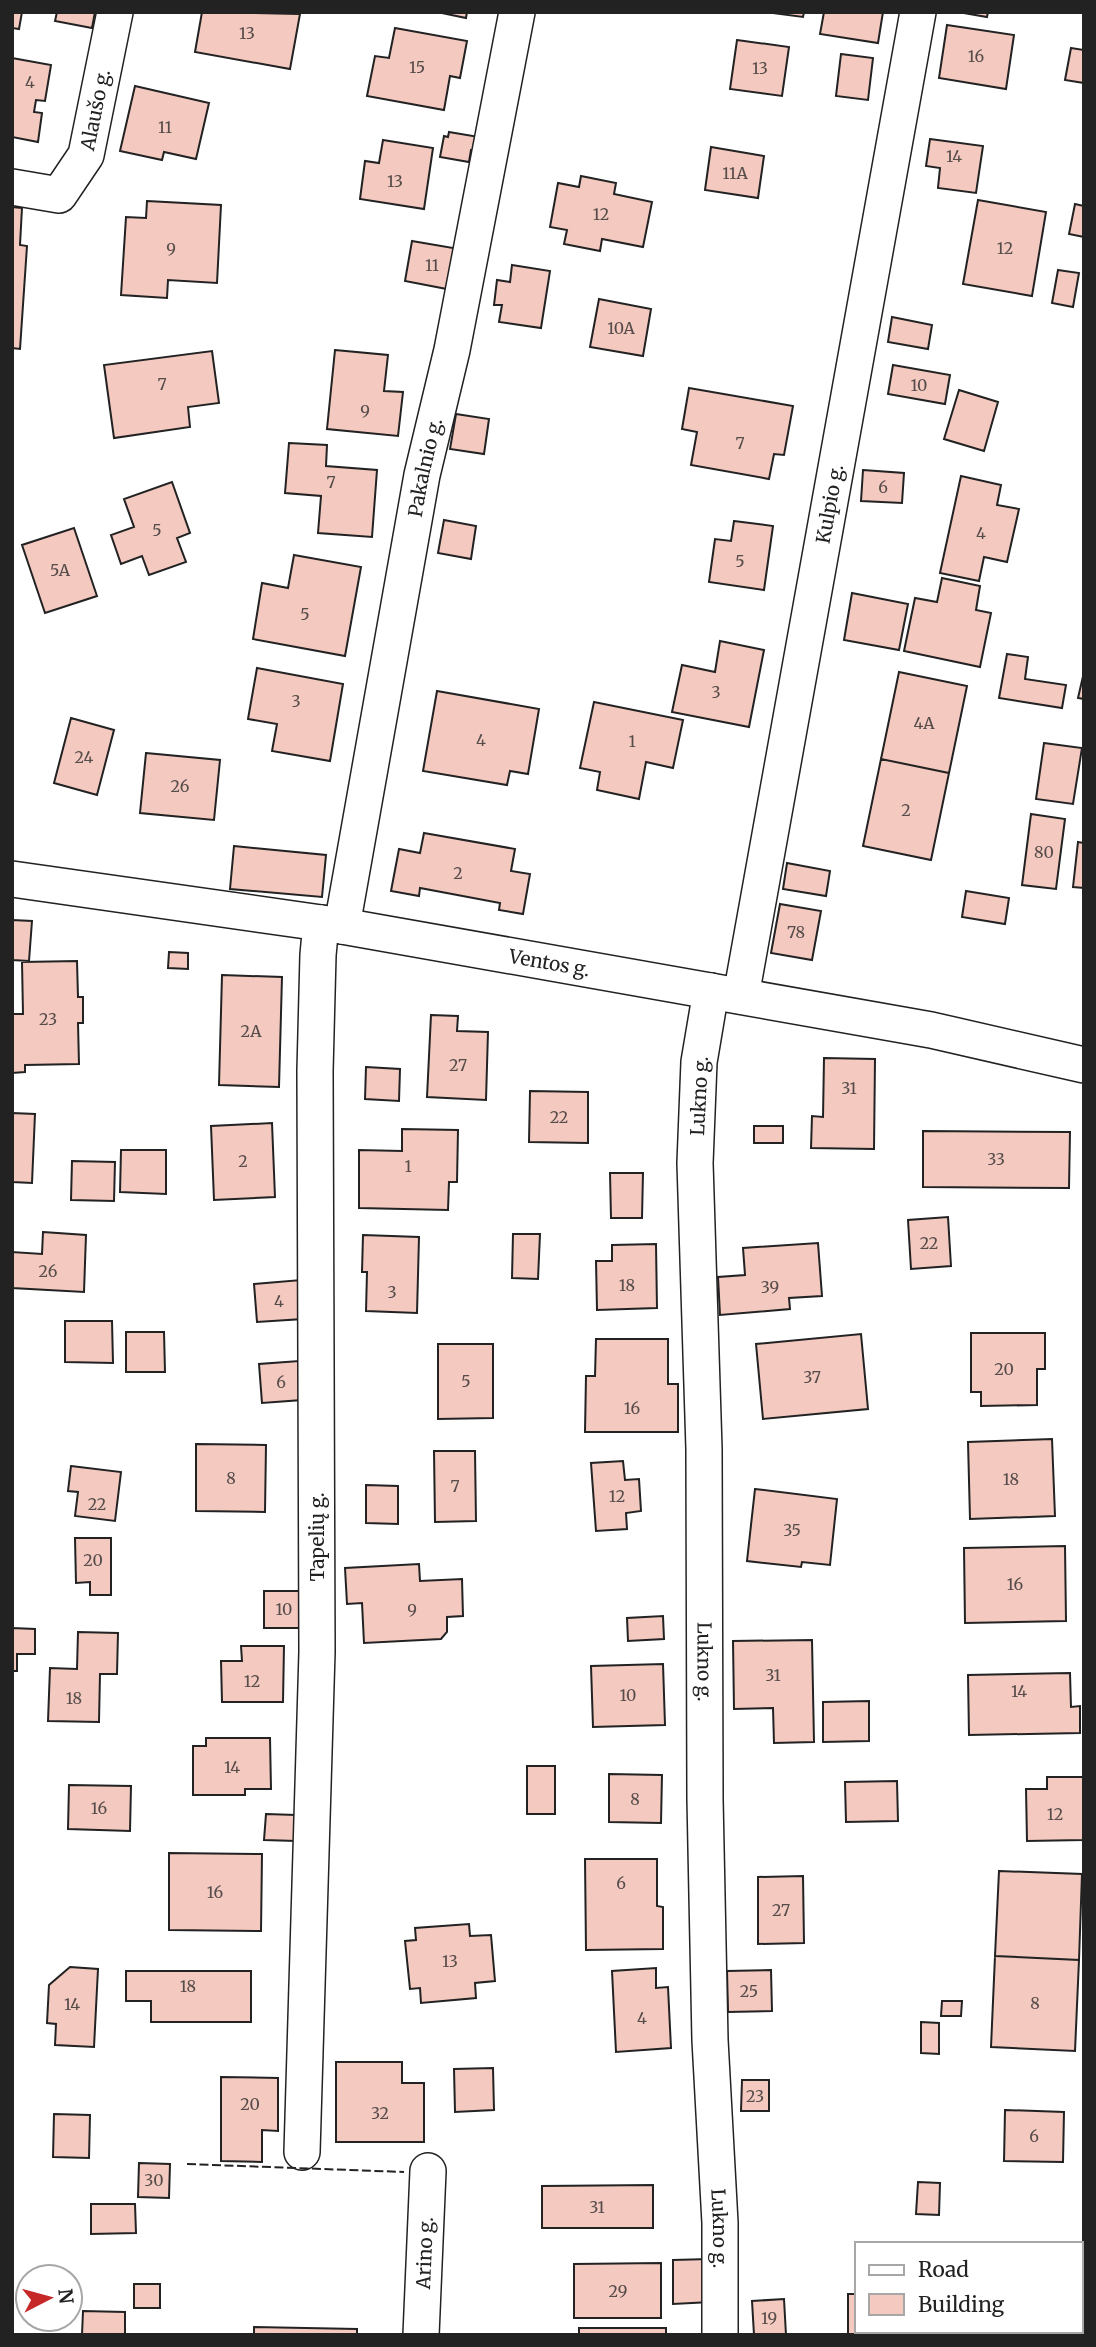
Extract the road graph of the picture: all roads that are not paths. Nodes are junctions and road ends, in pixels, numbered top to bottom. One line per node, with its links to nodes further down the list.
1 (115, 12): 4 (street, Alaušo g.)
2 (517, 12): 6 (street, Pakalnio g.)
3 (918, 12): 7 (street, Kulpio g.)
4 (12, 187)
5 (12, 879): 6 (street, Ventos g.)
6 (332, 924): 7 (street, Ventos g.); 9 (street, Tapelių g.)
7 (726, 993): 8 (street, Ventos g.); 12 (street, Lukno g.)
8 (1084, 1065)
9 (302, 2152)
10 (428, 2171): 11 (street, Arino g.)
11 (421, 2335)
12 (720, 2335)

